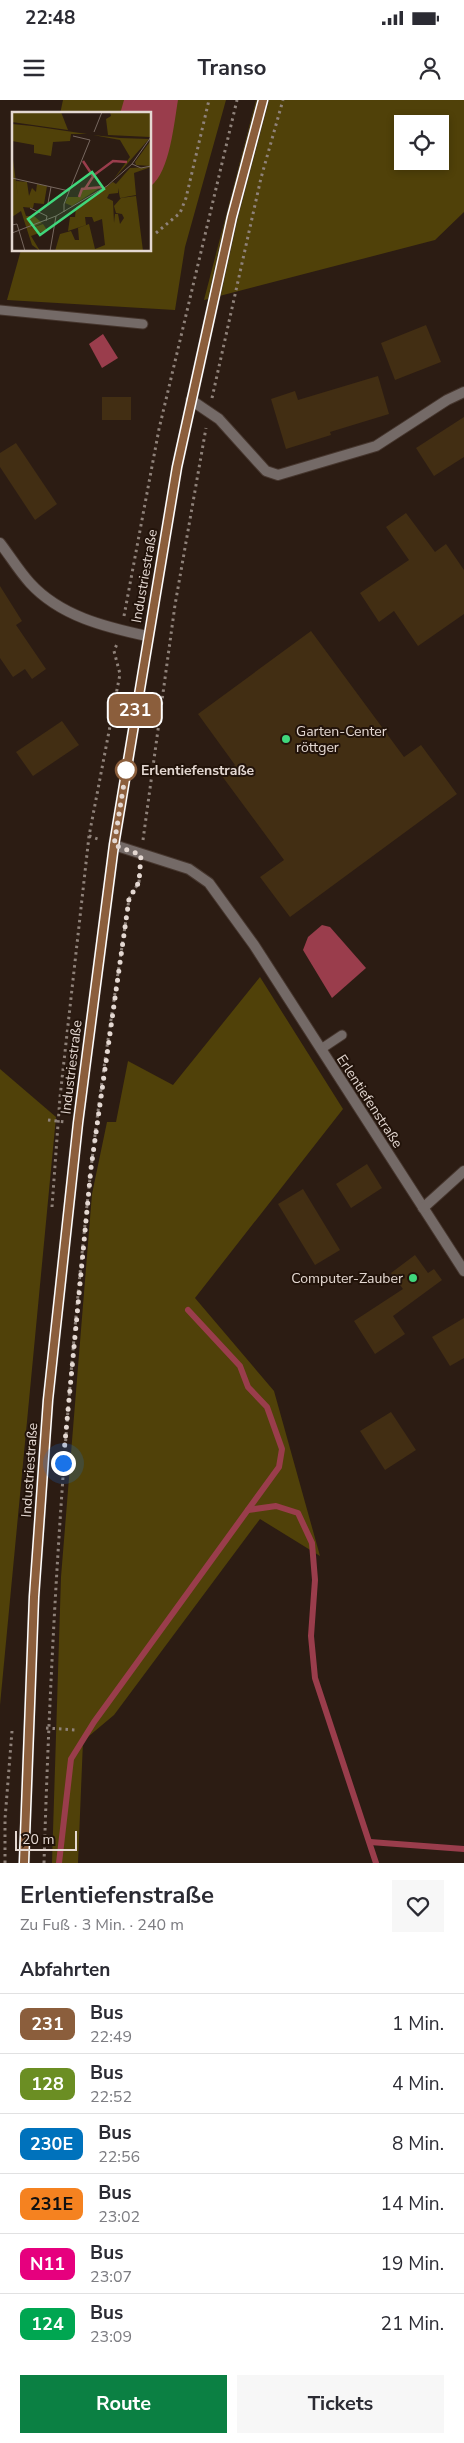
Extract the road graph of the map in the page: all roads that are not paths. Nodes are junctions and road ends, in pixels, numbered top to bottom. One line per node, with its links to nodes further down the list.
1 (263, 100): 5 (street, Industriestraße)
2 (0, 310): 3 (lane)
3 (143, 324)
4 (464, 392): 5 (street)
5 (191, 400): 7 (street, Industriestraße)
6 (0, 543): 7 (street)
7 (147, 636): 8 (street, Industriestraße)
8 (114, 845): 10 (street, Erlentiefenstraße); 14 (street, Industriestraße)
9 (342, 1035): 10 (lane)
10 (321, 1049): 12 (street, Erlentiefenstraße)
11 (464, 1171): 12 (street)
12 (423, 1208): 13 (street, Erlentiefenstraße)
13 (464, 1271)
14 (24, 1863)

